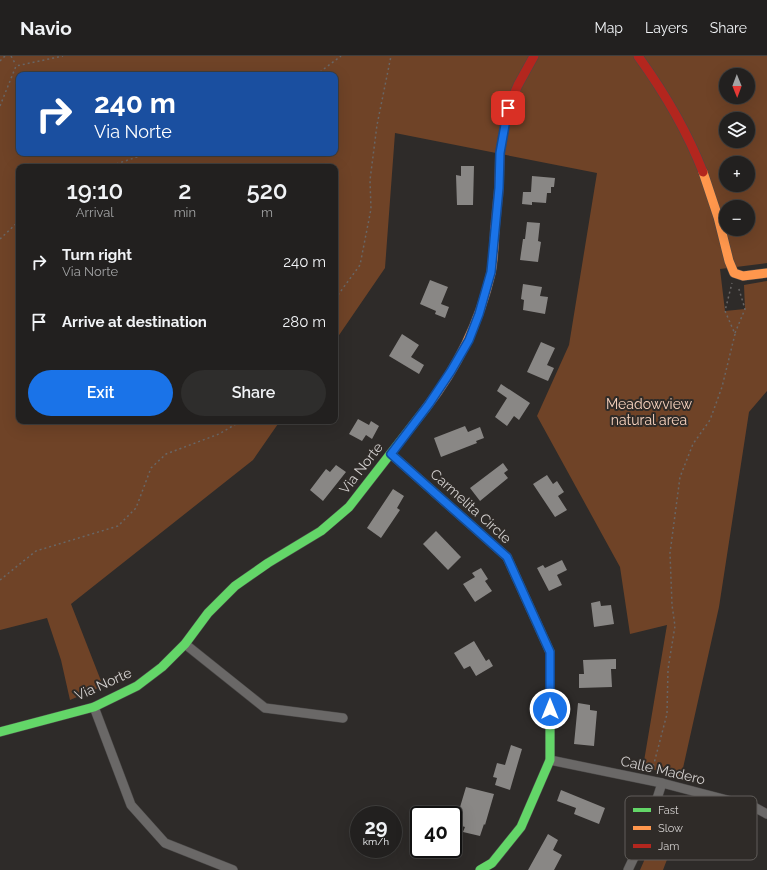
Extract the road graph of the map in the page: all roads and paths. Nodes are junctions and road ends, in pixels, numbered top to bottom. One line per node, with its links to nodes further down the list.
1 (5, 56): 8 (path)
2 (11, 56): 9 (path)
3 (63, 56): 9 (path)
4 (341, 56): 10 (path)
5 (391, 56): 18 (path)
6 (534, 56): 21 (street, Via Norte)
7 (638, 56): 16 (street)
8 (0, 61)
9 (16, 66): 11 (path)
10 (320, 72)
11 (0, 106)
12 (140, 156): 13 (path)
13 (116, 164)
14 (16, 224): 15 (path)
15 (0, 239)
16 (734, 273): 17 (street); 19 (path); 19 (path)
17 (767, 273)
18 (338, 295)
19 (735, 334): 28 (path)
20 (236, 424): 22 (path)
21 (391, 454): 23 (street, Via Norte); 27 (street, Carmelita Circle)
22 (0, 580)
23 (186, 644): 24 (street, Via Norte); 25 (street)
24 (94, 706): 26 (street, Via Norte); 35 (street)
25 (343, 718)
26 (0, 732)
27 (550, 760): 28 (street, Calle Madero); 36 (street, Carmelita Circle)
28 (650, 780): 29 (street, Calle Madero)
29 (662, 783): 30 (street); 31 (street, Calle Madero)
30 (658, 796)
31 (712, 796)
32 (757, 809): 33 (street, Calle Madero)
33 (767, 814)
34 (633, 860): 37 (street)
35 (233, 870)
36 (480, 870)
37 (628, 870)

